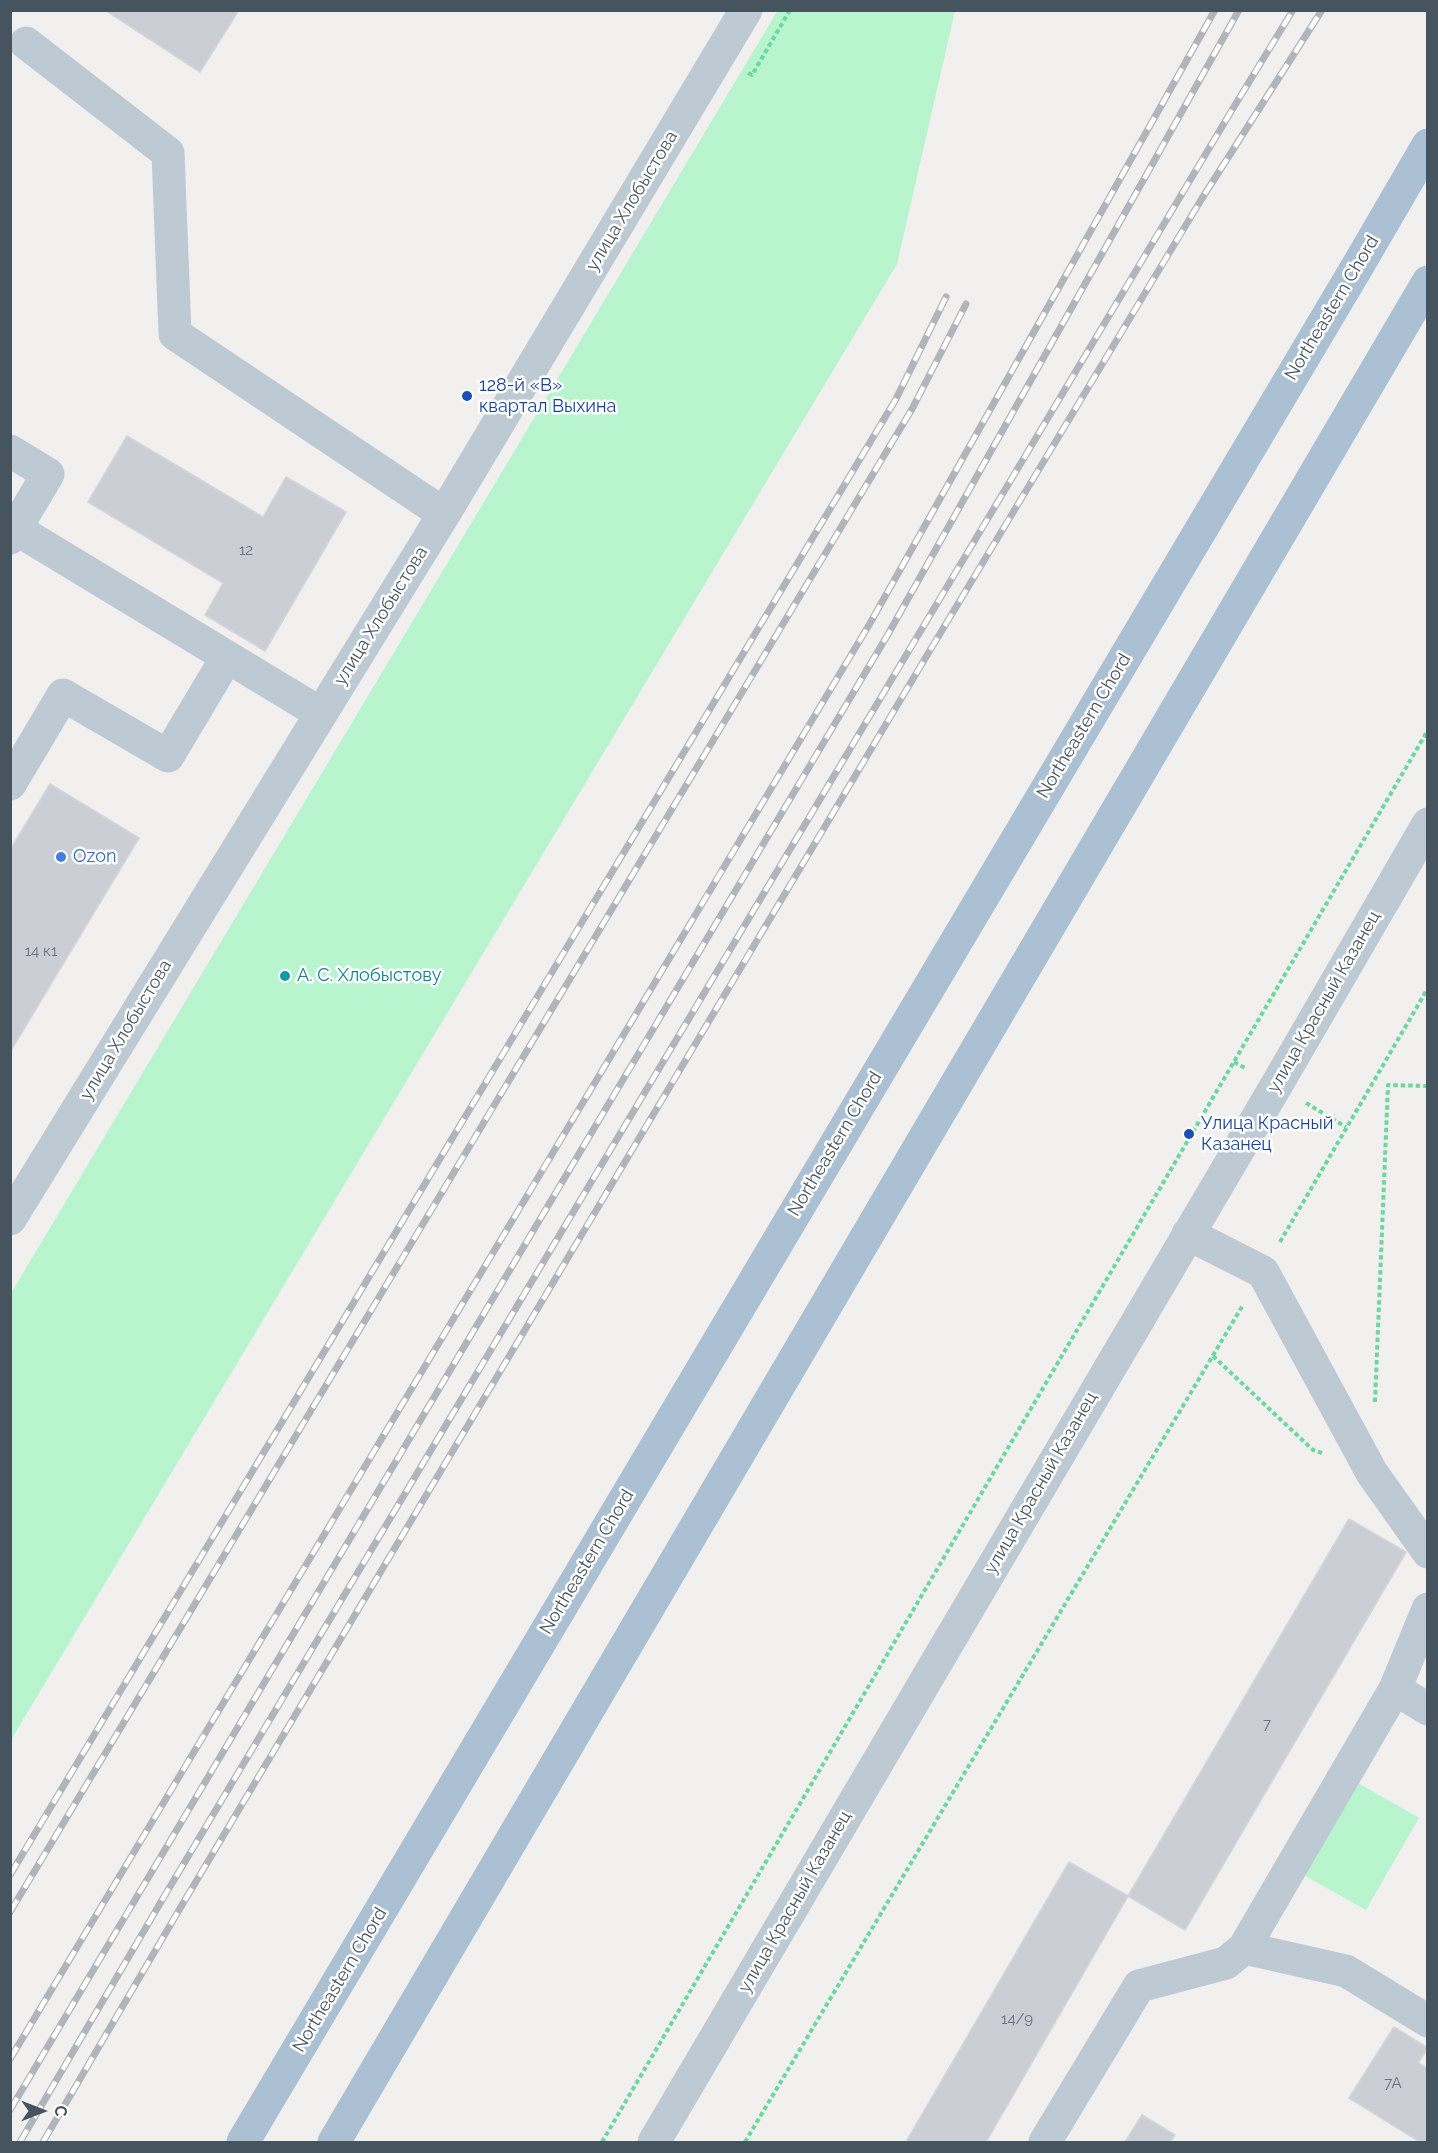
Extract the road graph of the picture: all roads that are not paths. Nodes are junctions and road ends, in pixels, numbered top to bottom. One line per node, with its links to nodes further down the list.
1 (746, 10): 6 (street, улица Хлобыстова)
2 (26, 43): 6 (street)
3 (1428, 145): 20 (main road, Northeastern Chord)
4 (1428, 282): 21 (main road)
5 (10, 451): 7 (street)
6 (444, 514): 9 (street, улица Хлобыстова)
7 (13, 534): 8 (street)
8 (227, 657): 9 (street); 10 (street)
9 (321, 713): 12 (street, улица Хлобыстова)
10 (10, 784)
11 (1428, 824): 13 (street, улица Красный Казанец)
12 (10, 1219)
13 (1188, 1234): 14 (street); 22 (street, улица Красный Казанец)
14 (1428, 1552)
15 (1428, 1610): 16 (street)
16 (1395, 1689): 17 (street); 18 (street)
17 (1428, 1709)
18 (1244, 1948): 19 (street); 23 (street)
19 (1428, 2021)
20 (243, 2142)
21 (334, 2142)
22 (654, 2142)
23 (1045, 2142)

